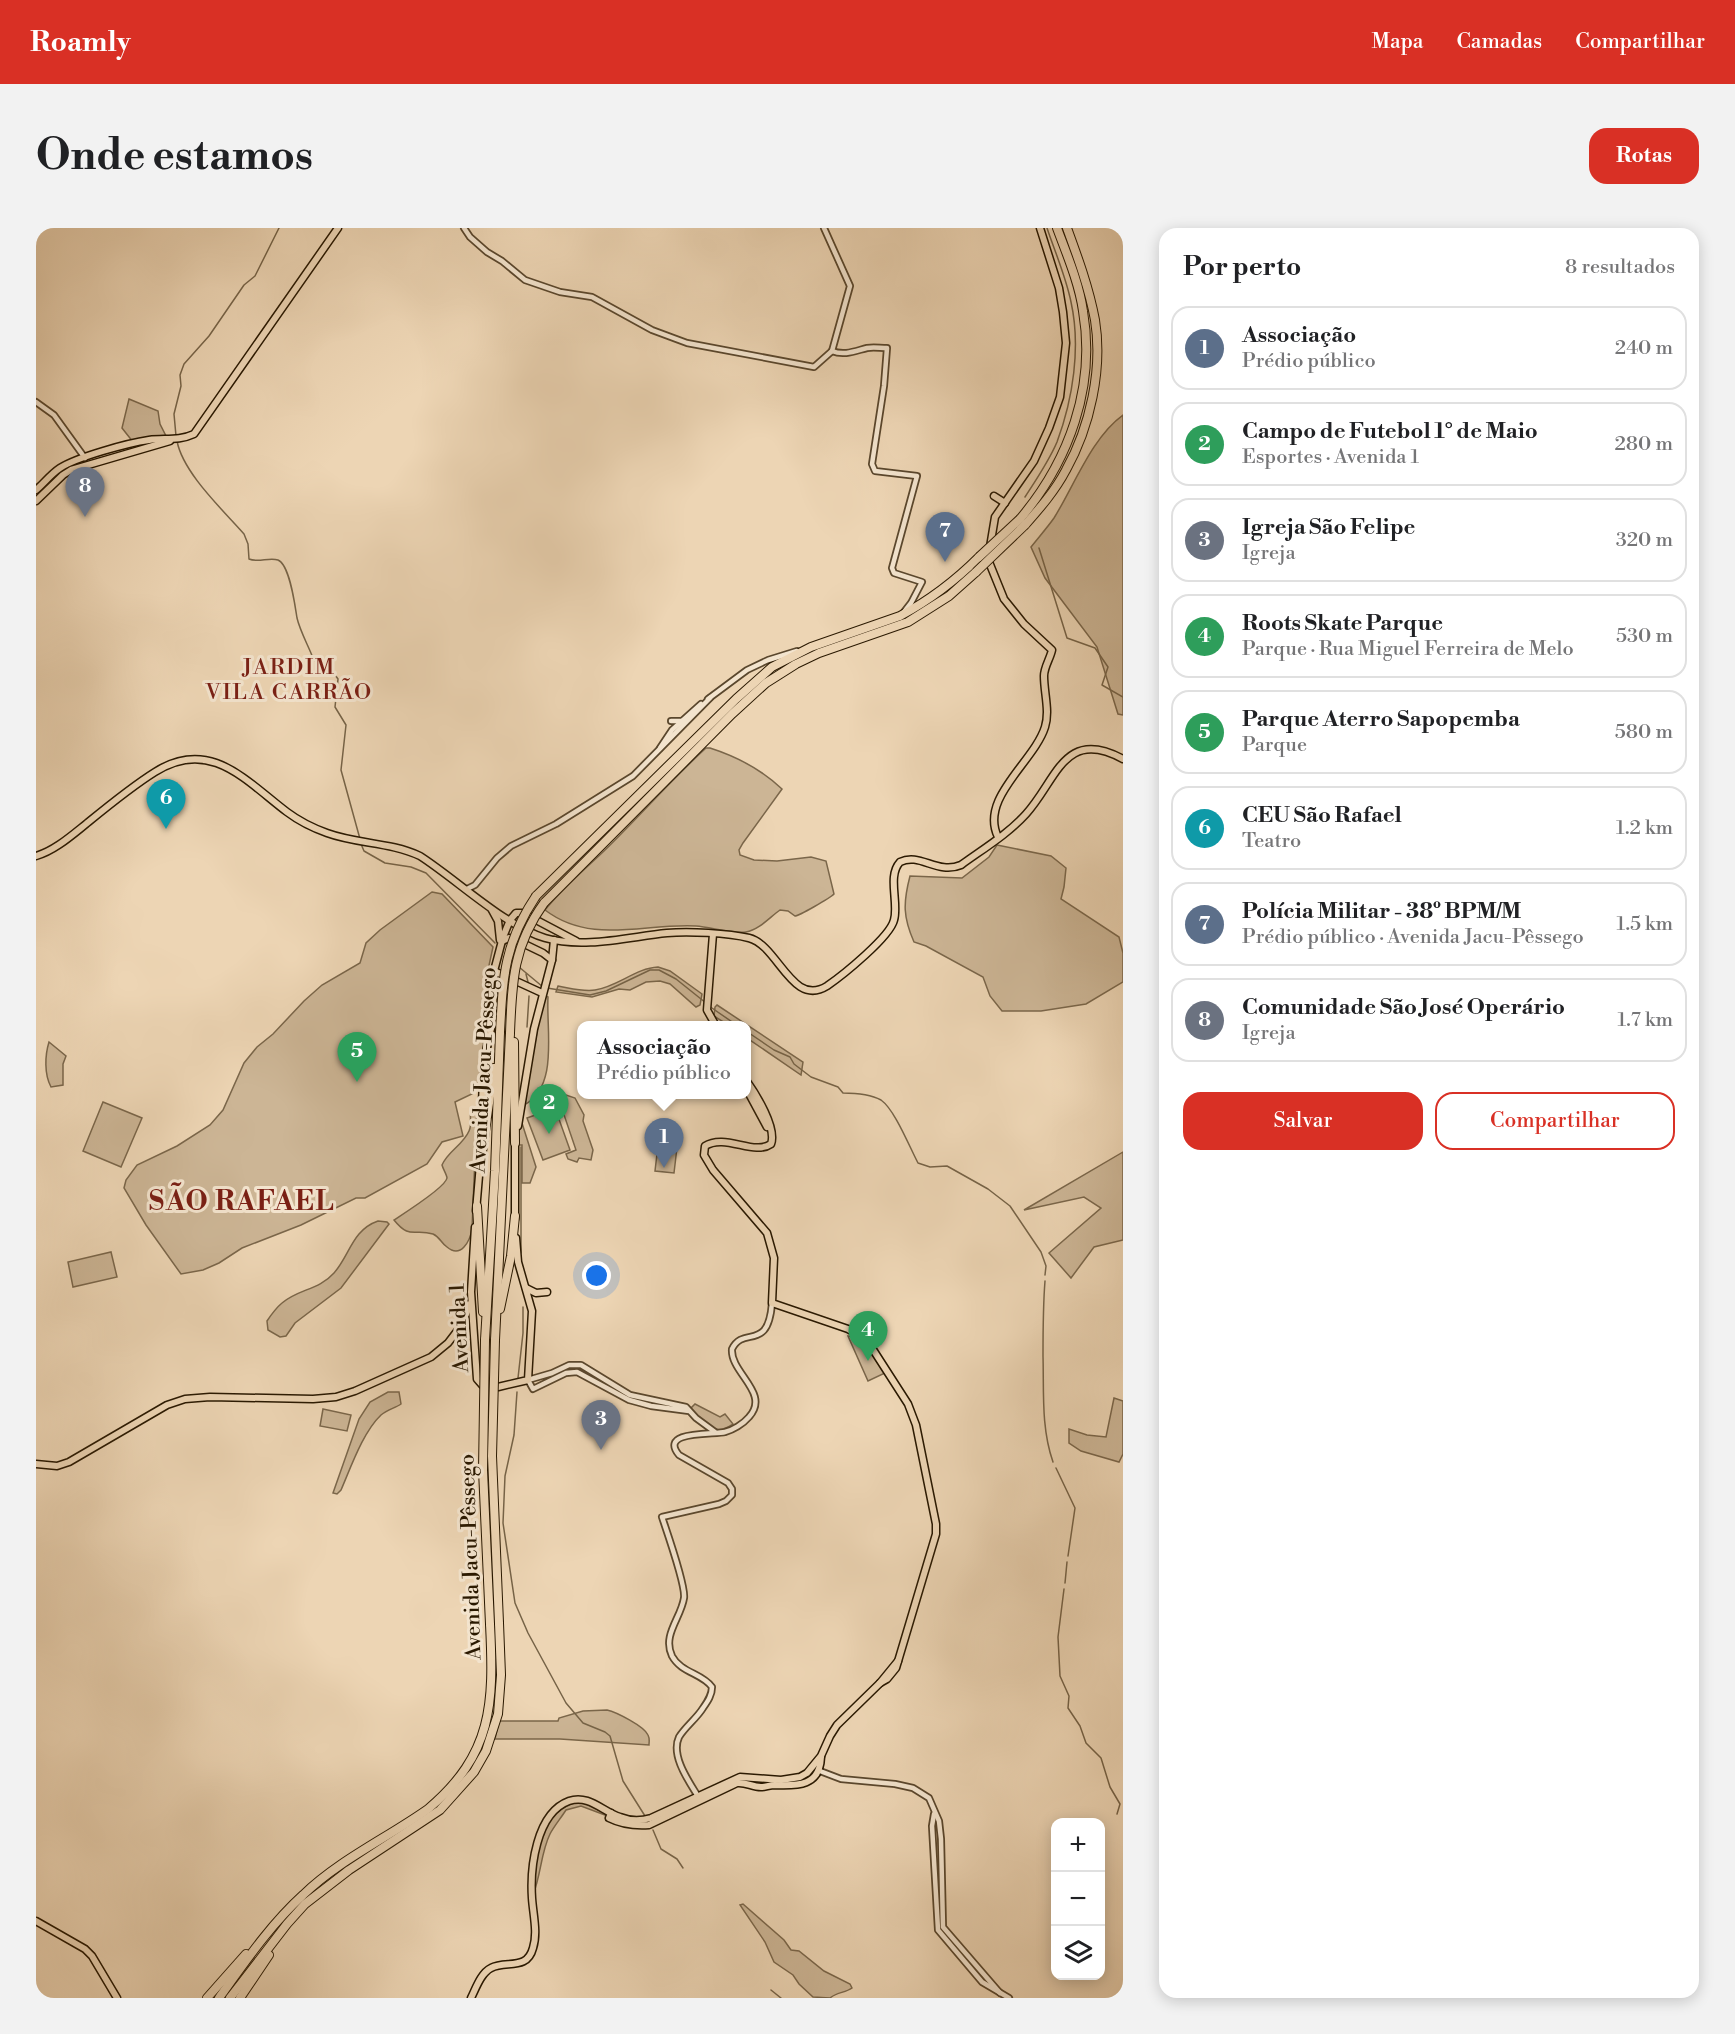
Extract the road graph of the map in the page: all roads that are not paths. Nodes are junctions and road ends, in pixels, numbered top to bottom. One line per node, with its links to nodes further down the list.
1 (338, 228): 9 (main road)
2 (464, 228): 7 (street)
3 (824, 228): 7 (street)
4 (1040, 228): 14 (main road)
5 (1057, 228): 15 (highway, Avenida Jacu-Pêssego)
6 (1067, 228): 15 (highway, Avenida Jacu-Pêssego)
7 (832, 351): 16 (street)
8 (36, 402): 10 (street)
9 (131, 448): 10 (main road); 13 (main road)
10 (85, 458): 11 (main road)
11 (36, 490)
12 (994, 496): 14 (main road)
13 (36, 501)
14 (1005, 503): 24 (main road)
15 (1022, 522): 17 (highway, Avenida Jacu-Pêssego, bridge); 39 (highway, Avenida Jacu-Pêssego, bridge)
16 (916, 595): 17 (street); 18 (street)
17 (929, 599): 18 (highway, Avenida Jacu-Pêssego)
18 (900, 616): 19 (highway, Avenida Jacu-Pêssego)
19 (811, 647): 20 (street); 40 (highway, Avenida Jacu-Pêssego, bridge)
20 (681, 726): 21 (street); 21 (street); 22 (street)
21 (672, 730): 22 (street)
22 (659, 750): 26 (street)
23 (1123, 759): 24 (main road)
24 (998, 837): 31 (main road)
25 (36, 855): 27 (main road)
26 (475, 885): 27 (street); 28 (street)
27 (467, 889): 28 (main road)
28 (474, 894): 29 (main road)
29 (488, 904): 30 (main road); 34 (main road)
30 (510, 920): 32 (main road); 33 (main road); 34 (main road, Avenida 1)
31 (713, 934): 33 (main road); 38 (main road)
32 (554, 940): 33 (main road); 35 (main road)
33 (576, 942)
34 (501, 944): 35 (main road); 36 (main road, Avenida 1)
35 (552, 960): 37 (main road)
36 (494, 971): 37 (main road); 47 (main road, Avenida 1)
37 (543, 989): 46 (main road)
38 (714, 1021)
39 (510, 1033): 46 (highway); 57 (highway, Avenida Jacu-Pêssego)
40 (500, 1036): 47 (highway); 56 (highway, Avenida Jacu-Pêssego)
41 (751, 1088): 43 (main road)
42 (751, 1091): 43 (main road)
43 (754, 1094): 45 (main road)
44 (751, 1096): 45 (main road)
45 (772, 1135): 52 (main road)
46 (515, 1143): 49 (main road)
47 (480, 1166): 48 (main road, Avenida 1)
48 (477, 1206): 51 (main road, Avenida 1); 56 (highway)
49 (514, 1216): 50 (main road); 57 (highway)
50 (526, 1288): 53 (main road); 53 (main road)
51 (471, 1301): 54 (main road, Avenida 1); 55 (main road)
52 (772, 1303): 60 (street); 62 (main road)
53 (532, 1311): 58 (main road)
54 (473, 1320): 55 (main road); 58 (main road, Avenida 1)
55 (464, 1321): 61 (main road)
56 (486, 1326): 68 (highway, Avenida Jacu-Pêssego, bridge)
57 (496, 1328): 67 (highway, Avenida Jacu-Pêssego, bridge)
58 (528, 1380): 59 (street); 59 (street)
59 (687, 1409): 60 (street)
60 (717, 1434): 65 (street)
61 (36, 1464)
62 (821, 1756): 63 (main road); 64 (main road)
63 (819, 1771): 64 (main road); 75 (street)
64 (773, 1782): 65 (main road)
65 (699, 1798): 74 (main road)
66 (36, 1921): 69 (main road)
67 (286, 1924): 72 (highway, Avenida Jacu-Pêssego); 73 (highway)
68 (262, 1939): 70 (highway); 71 (highway, Avenida Jacu-Pêssego)
69 (117, 1998)
70 (207, 1998)
71 (219, 1998)
72 (230, 1998)
73 (240, 1998)
74 (471, 1998)
75 (1009, 1998)

